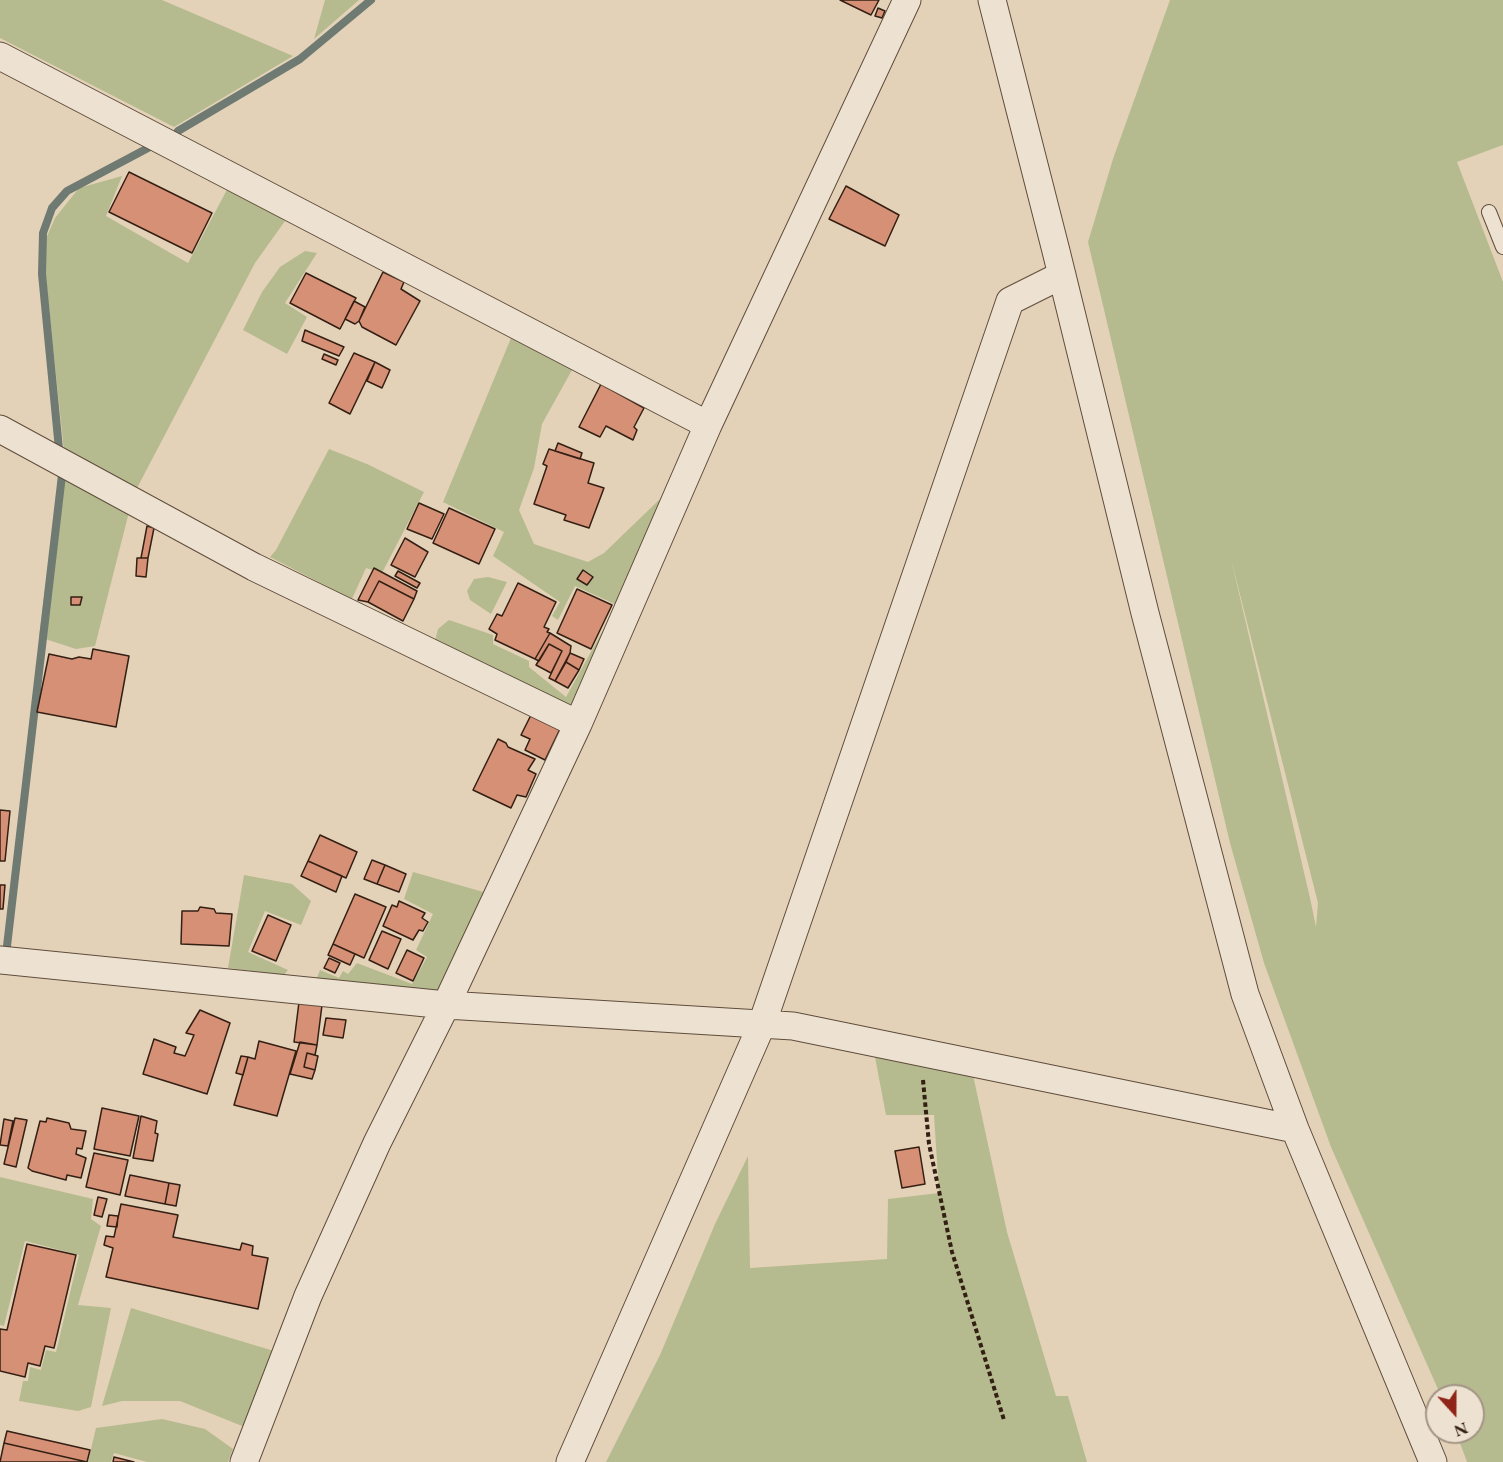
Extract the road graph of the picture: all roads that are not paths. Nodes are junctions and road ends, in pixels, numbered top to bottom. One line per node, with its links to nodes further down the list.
1 (908, 0): 7 (street)
2 (992, 0): 6 (street)
3 (0, 56): 7 (street)
4 (1489, 212): 5 (lane)
5 (1503, 247)
6 (1062, 275): 12 (street); 13 (street)
7 (708, 425): 9 (street)
8 (0, 429): 9 (street)
9 (578, 724): 11 (street)
10 (0, 960): 11 (street)
11 (446, 1005): 12 (street); 14 (street)
12 (762, 1024): 13 (street); 15 (street)
13 (1295, 1129): 16 (street)
14 (244, 1462)
15 (570, 1462)
16 (1432, 1462)

